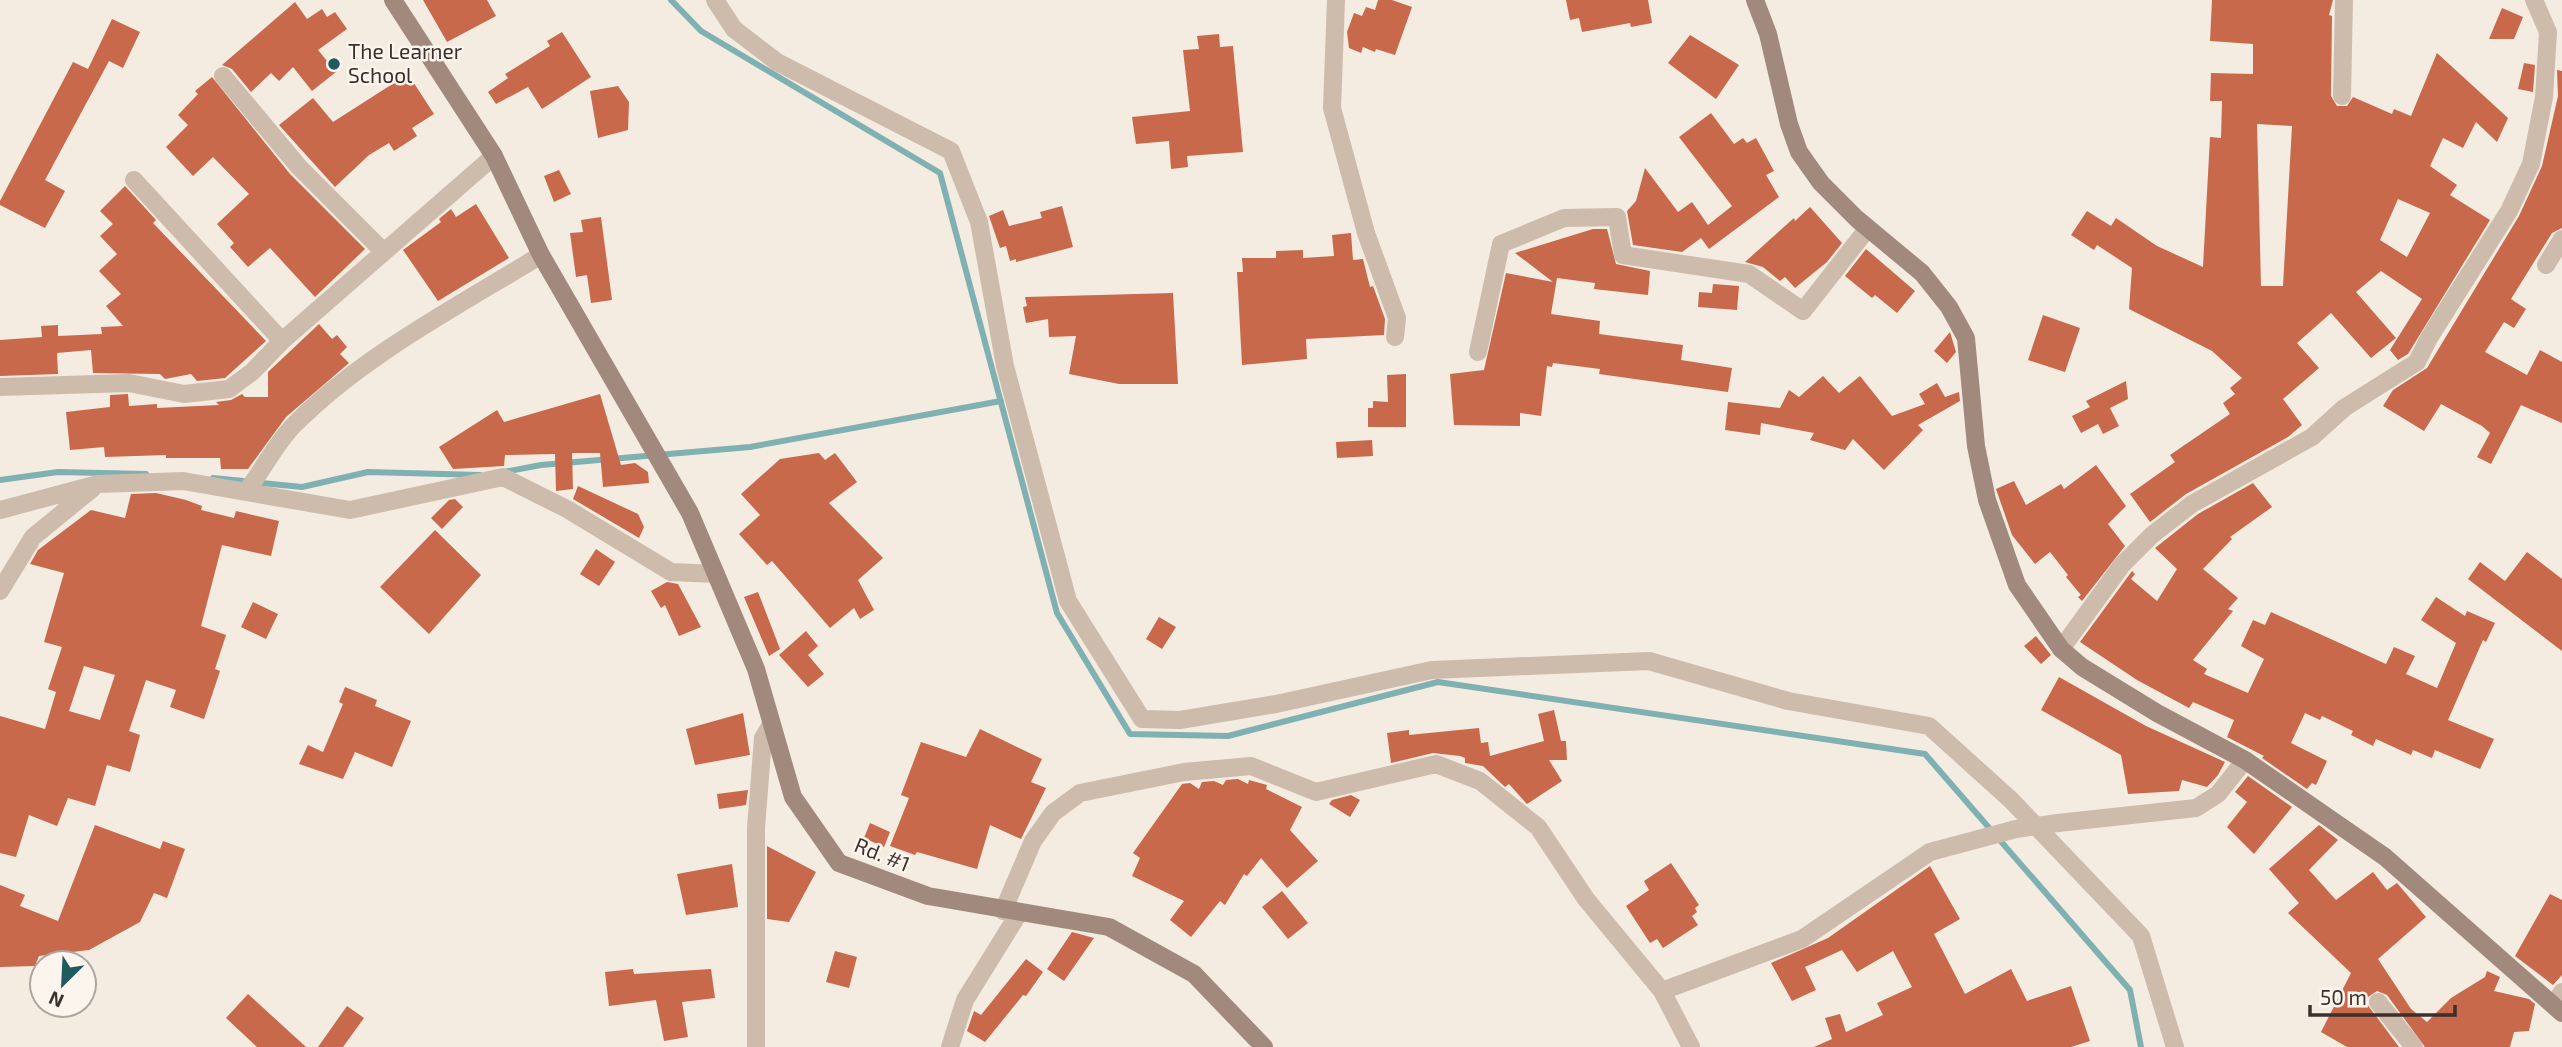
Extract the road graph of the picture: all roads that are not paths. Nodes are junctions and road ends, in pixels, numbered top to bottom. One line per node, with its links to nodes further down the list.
1 (393, 0): 9 (main road, Rd. #1)
2 (715, 0): 36 (street)
3 (1336, 0): 16 (street)
4 (1755, 0): 11 (main road)
5 (2344, 0): 8 (street)
6 (2534, 0): 25 (street)
7 (223, 76): 13 (street)
8 (2342, 96)
9 (494, 156): 13 (street); 14 (main road, Rd. #1)
10 (134, 180): 17 (street)
11 (1868, 228): 18 (street); 25 (main road)
12 (2562, 239): 15 (street)
13 (383, 251): 17 (street)
14 (541, 255): 21 (street); 23 (main road, Rd. #1)
15 (2546, 265)
16 (1395, 337)
17 (282, 341): 19 (street)
18 (1478, 352)
19 (0, 387)
20 (99, 484): 21 (street); 22 (street); 24 (street)
21 (247, 490): 23 (street)
22 (0, 510)
23 (716, 573): 26 (main road, Rd. #1)
24 (0, 591)
25 (2061, 649): 27 (main road)
26 (770, 726): 28 (main road, Rd. #1); 32 (street)
27 (2245, 760): 29 (street, bridge); 31 (main road)
28 (1011, 912): 29 (street); 33 (street); 34 (main road, Rd. #1)
29 (1662, 991): 35 (street)
30 (2378, 1002): 37 (street)
31 (2559, 1003)
32 (756, 1047)
33 (950, 1047)
34 (1264, 1047)
35 (1690, 1047)
36 (2175, 1047)
37 (2414, 1047)

